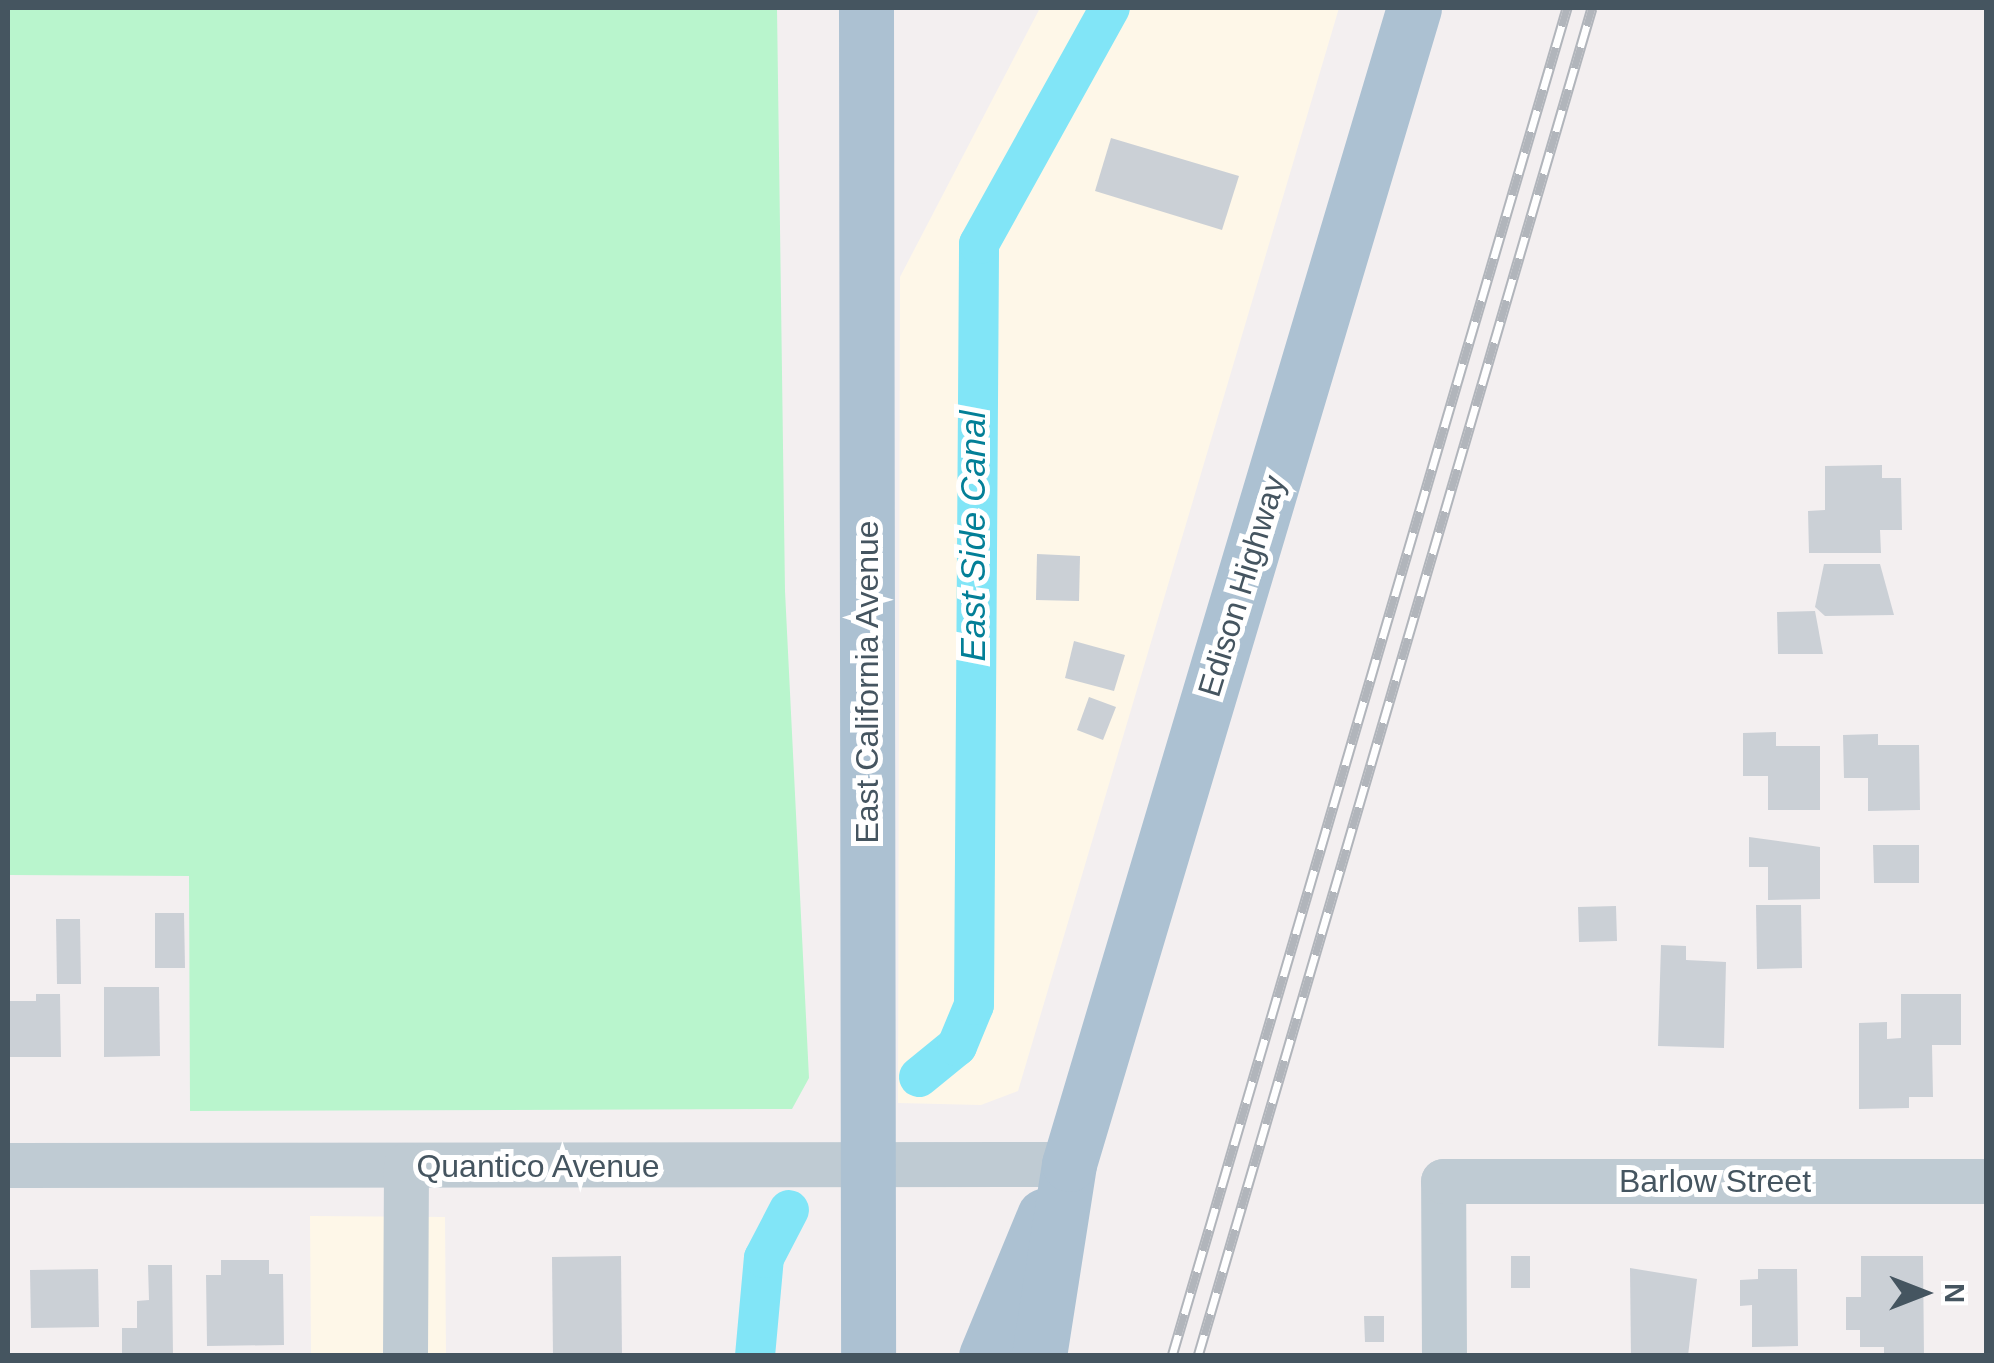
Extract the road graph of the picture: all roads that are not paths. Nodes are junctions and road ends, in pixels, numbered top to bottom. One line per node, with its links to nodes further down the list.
1 (866, 8): 6 (main road, East California Avenue)
2 (1414, 8): 3 (main road, Edison Highway)
3 (1070, 1164): 6 (street, Quantico Avenue); 10 (main road, Edison Highway); 11 (main road, Edison Highway)
4 (8, 1165): 5 (street, Quantico Avenue)
5 (406, 1165): 6 (street, Quantico Avenue); 8 (street)
6 (867, 1166): 9 (main road, East California Avenue)
7 (1986, 1181): 12 (street, Barlow Street)
8 (404, 1356)
9 (868, 1356)
10 (986, 1356)
11 (1039, 1356)
12 (1444, 1356)

